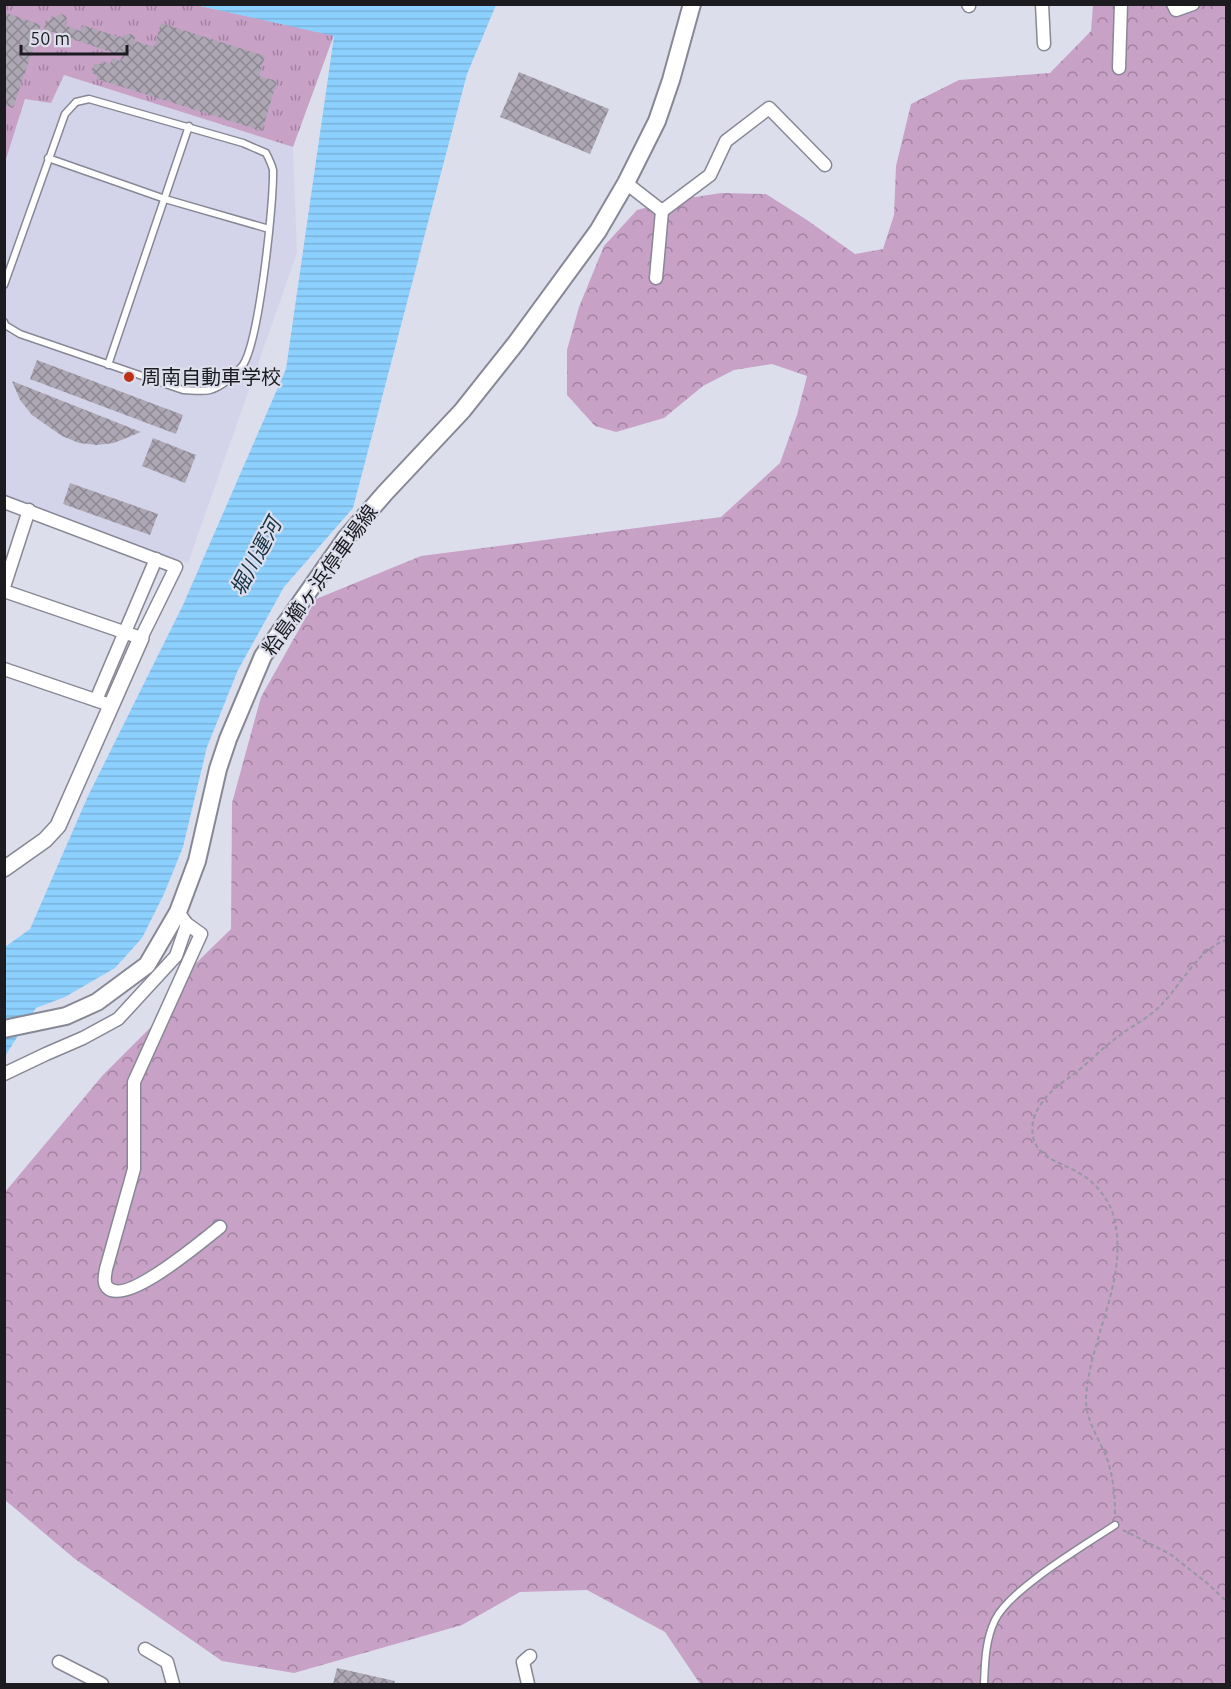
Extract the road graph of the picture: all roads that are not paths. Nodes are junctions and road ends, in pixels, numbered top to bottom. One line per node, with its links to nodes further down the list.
1 (692, 4): 11 (main road, 粭島櫛ヶ浜停車場線)
2 (1042, 4): 6 (street)
3 (1121, 4): 7 (street)
4 (1173, 4): 5 (street)
5 (1193, 4)
6 (1044, 44)
7 (1119, 68)
8 (189, 126): 9 (lane); 12 (lane); 14 (lane)
9 (48, 158): 12 (lane); 16 (lane)
10 (825, 165): 13 (street)
11 (626, 183): 13 (street); 28 (main road, 粭島櫛ヶ浜停車場線)
12 (165, 199): 14 (lane); 18 (lane)
13 (662, 211): 15 (street)
14 (269, 229): 18 (lane)
15 (656, 278)
16 (4, 285)
17 (4, 322): 18 (lane)
18 (108, 365)
19 (4, 502): 20 (street)
20 (28, 510): 21 (street); 22 (street)
21 (156, 559): 23 (street); 24 (street)
22 (4, 589): 23 (street)
23 (126, 632): 24 (street); 26 (street)
24 (141, 638): 26 (street)
25 (4, 669): 26 (street)
26 (104, 703): 27 (street)
27 (4, 869)
28 (183, 918): 29 (main road, 粭島櫛ヶ浜停車場線); 30 (street); 31 (street)
29 (4, 1029)
30 (4, 1074)
31 (220, 1227)
32 (1115, 1525): 39 (lane)
33 (145, 1649): 37 (street)
34 (530, 1656): 38 (street)
35 (59, 1662): 36 (street)
36 (102, 1684)
37 (173, 1684)
38 (528, 1684)
39 (984, 1684)

